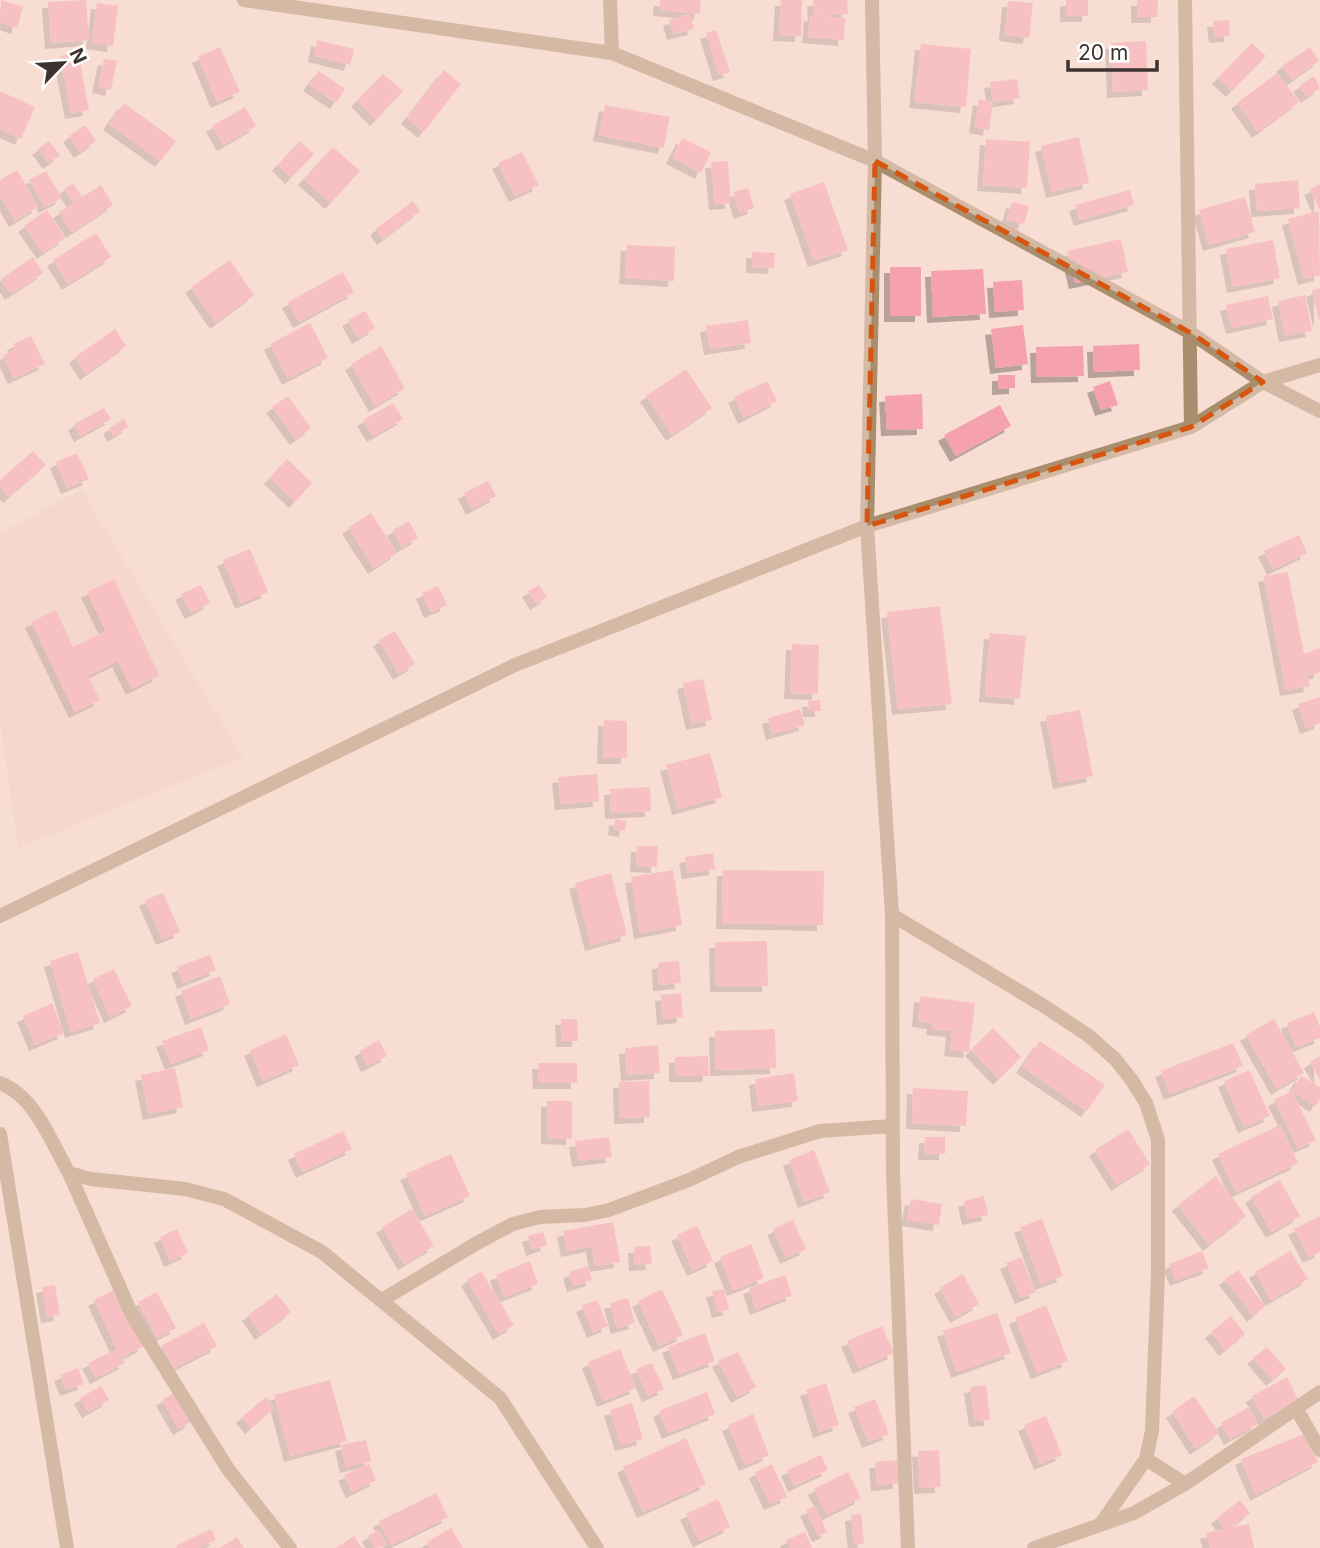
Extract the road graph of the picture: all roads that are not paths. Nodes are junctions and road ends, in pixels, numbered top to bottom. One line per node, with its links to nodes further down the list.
1 (244, 0): 5 (street)
2 (610, 0): 5 (street)
3 (872, 0): 6 (street)
4 (1185, 0): 7 (street)
5 (611, 53): 6 (street)
6 (875, 161): 7 (street); 12 (street)
7 (1191, 333): 9 (street); 11 (street)
8 (1320, 365): 9 (street)
9 (1263, 382): 10 (street); 11 (street)
10 (1320, 411)
11 (1191, 427): 12 (street)
12 (867, 526): 13 (street); 14 (street)
13 (892, 915): 16 (street); 23 (street)
14 (0, 916)
15 (0, 1083): 18 (street)
16 (893, 1126): 19 (street); 29 (street)
17 (0, 1135): 26 (street)
18 (69, 1173): 19 (street); 27 (street)
19 (382, 1300): 28 (street)
20 (1320, 1392): 21 (street)
21 (1296, 1408): 22 (street); 24 (street)
22 (1320, 1450)
23 (1146, 1459): 24 (street); 25 (street)
24 (1185, 1484): 25 (street)
25 (1100, 1525): 30 (street)
26 (66, 1548)
27 (290, 1548)
28 (597, 1548)
29 (908, 1548)
30 (1034, 1548)

